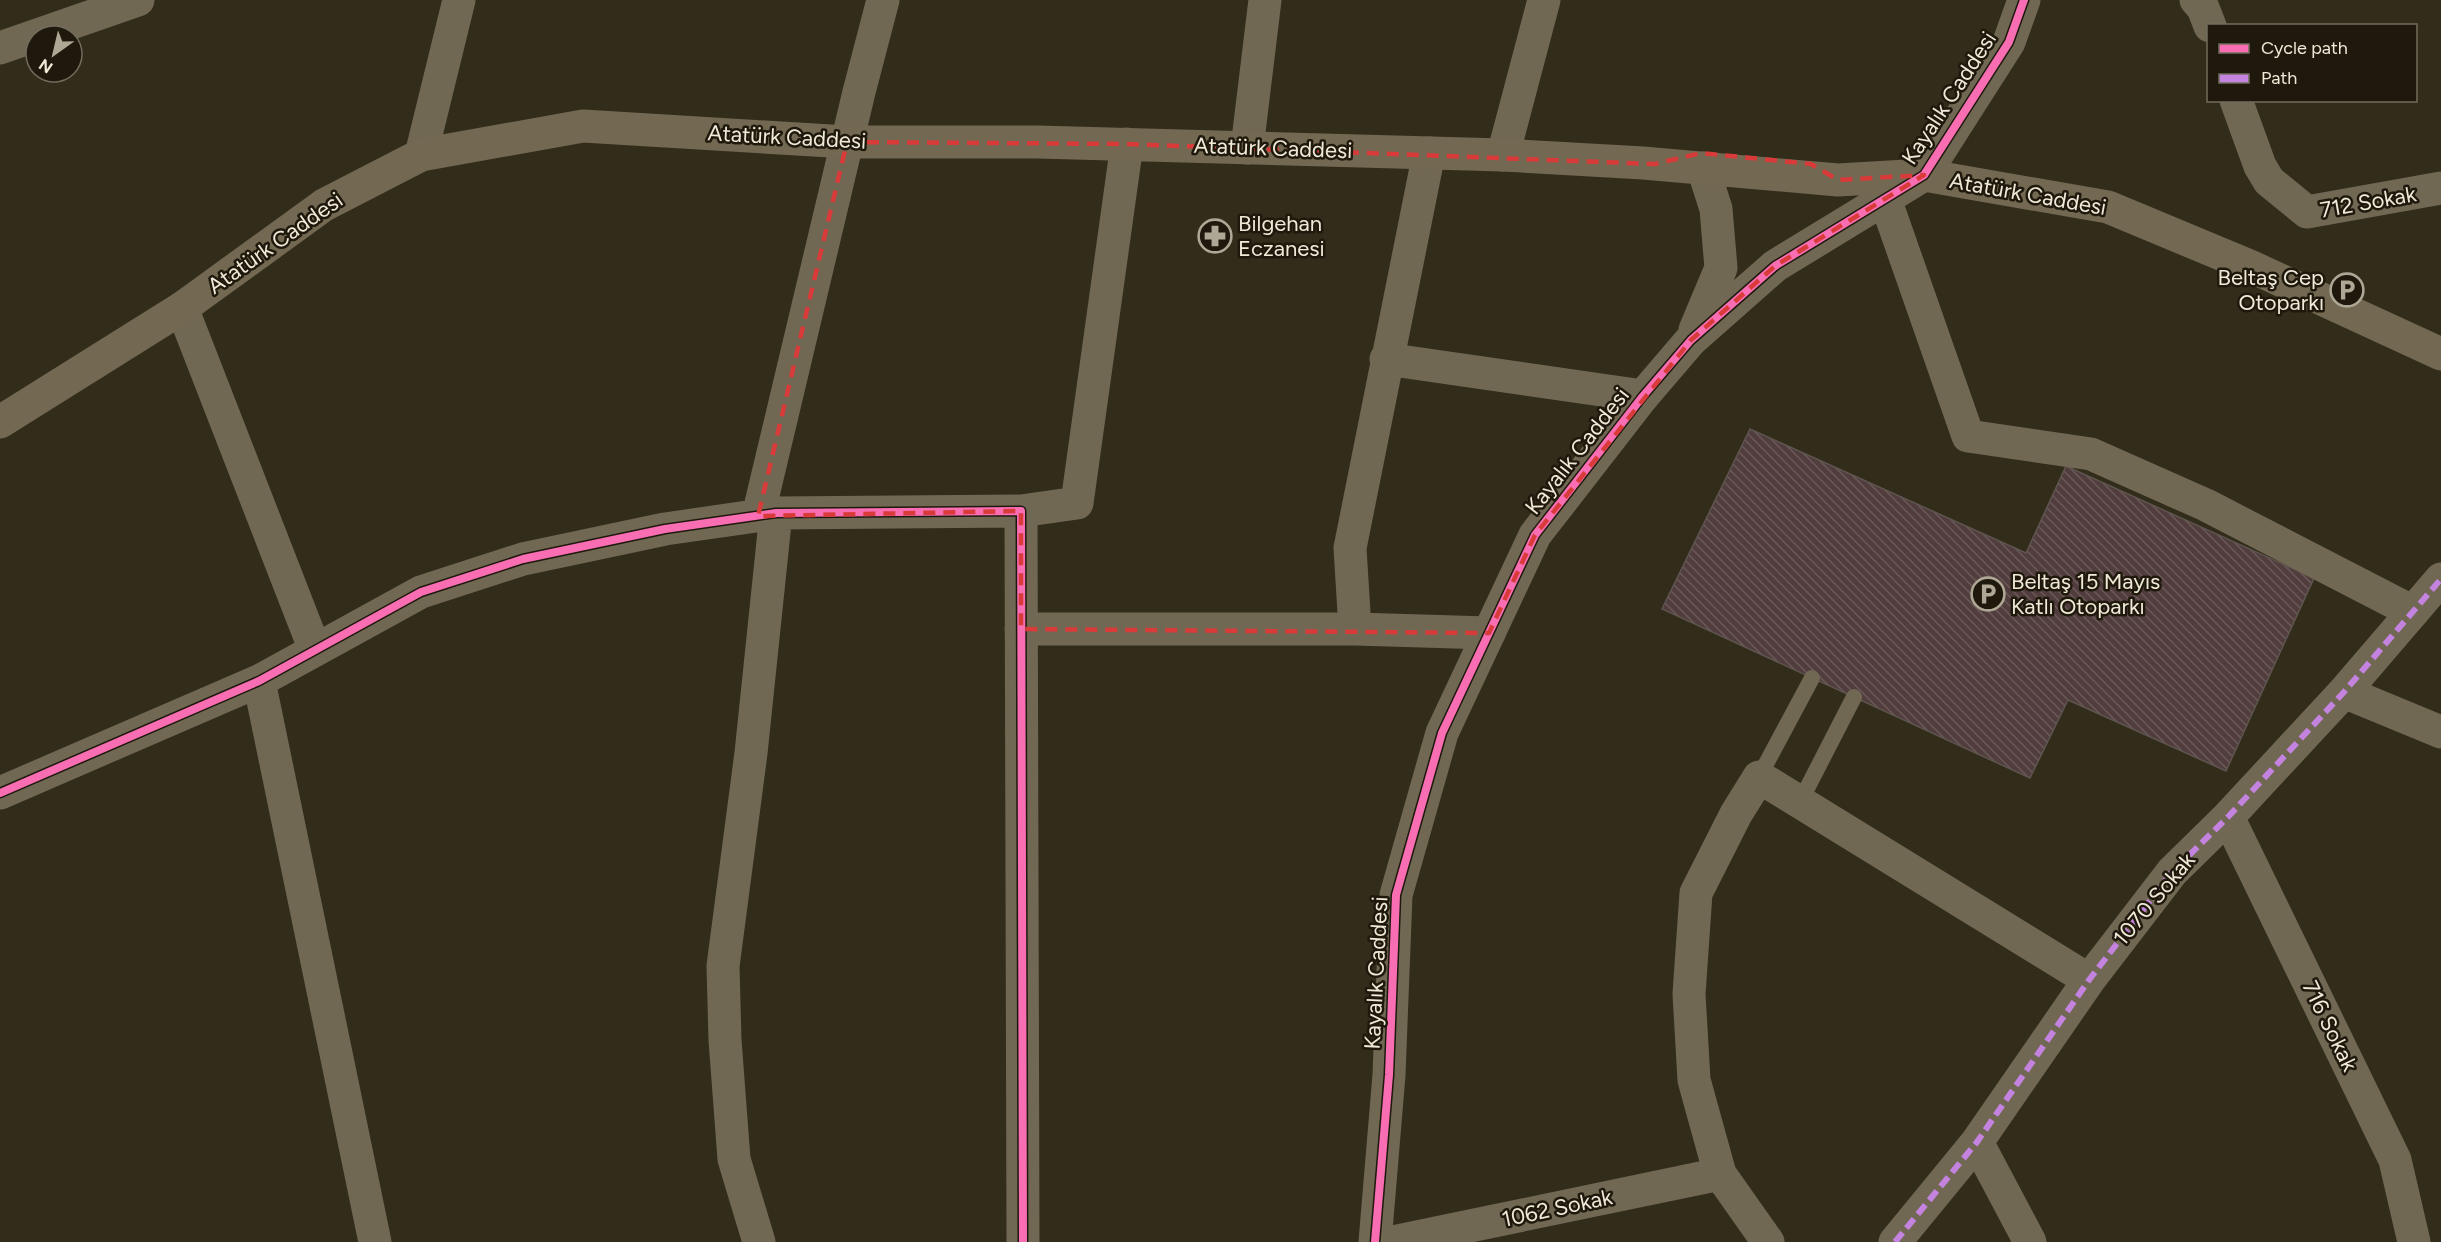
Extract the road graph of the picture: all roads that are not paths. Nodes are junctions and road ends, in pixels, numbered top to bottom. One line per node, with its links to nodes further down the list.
1 (138, 0): 8 (street)
2 (459, 0): 15 (street)
3 (883, 0): 11 (street)
4 (1265, 0): 13 (street)
5 (1544, 0): 16 (street)
6 (2024, 0): 10 (street, Kayalık Caddesi)
7 (2030, 0): 10 (street, Kayalık Caddesi)
8 (0, 48)
9 (2237, 102): 21 (street, 712 Sokak)
10 (1949, 136): 19 (street, Kayalık Caddesi)
11 (847, 142): 12 (main road, Atatürk Caddesi); 15 (main road, Atatürk Caddesi); 30 (street)
12 (1127, 144): 13 (main road, Atatürk Caddesi); 29 (street)
13 (1247, 148): 14 (main road, Atatürk Caddesi)
14 (1429, 153): 16 (main road, Atatürk Caddesi); 26 (street)
15 (421, 155): 23 (main road, Atatürk Caddesi)
16 (1503, 155): 17 (main road, Atatürk Caddesi)
17 (1655, 164): 18 (main road, Atatürk Caddesi); 20 (main road, Atatürk Caddesi)
18 (1703, 168): 20 (main road, Atatürk Caddesi); 24 (street, Kayalık Caddesi)
19 (1924, 175): 20 (main road, Atatürk Caddesi); 22 (street, Kayalık Caddesi); 25 (main road, Atatürk Caddesi)
20 (1838, 180)
21 (2441, 188)
22 (1885, 199): 24 (street, Kayalık Caddesi); 32 (street)
23 (182, 308): 28 (main road, Atatürk Caddesi); 36 (street)
24 (1690, 340): 27 (street, Kayalık Caddesi)
25 (2441, 354)
26 (1386, 359): 27 (street); 34 (street)
27 (1643, 396): 35 (street, Kayalık Caddesi)
28 (0, 422)
29 (1021, 511): 30 (street); 33 (street)
30 (767, 515): 36 (street); 50 (street)
31 (2441, 579): 32 (street, 1070 Sokak)
32 (2413, 612): 39 (street, 1070 Sokak)
33 (1021, 629): 34 (street); 51 (street)
34 (1355, 630): 35 (street)
35 (1488, 633): 52 (street, Kayalık Caddesi)
36 (315, 650): 38 (street)
37 (1812, 678): 42 (lane)
38 (259, 681): 43 (street); 49 (street)
39 (2344, 693): 41 (street); 45 (street, 1070 Sokak)
40 (1854, 697): 44 (lane)
41 (2441, 732)
42 (1759, 777): 44 (street); 48 (street)
43 (0, 793)
44 (1800, 802): 46 (street)
45 (2228, 817): 46 (street, 1070 Sokak); 57 (street, 716 Sokak)
46 (2089, 980): 47 (street, 1070 Sokak)
47 (1977, 1142): 55 (street, 1070 Sokak); 56 (street)
48 (1720, 1174): 53 (street, 1062 Sokak); 54 (street)
49 (375, 1242)
50 (759, 1242)
51 (1023, 1242)
52 (1375, 1242)
53 (1393, 1242)
54 (1768, 1242)
55 (1894, 1242)
56 (2030, 1242)
57 (2414, 1242)

